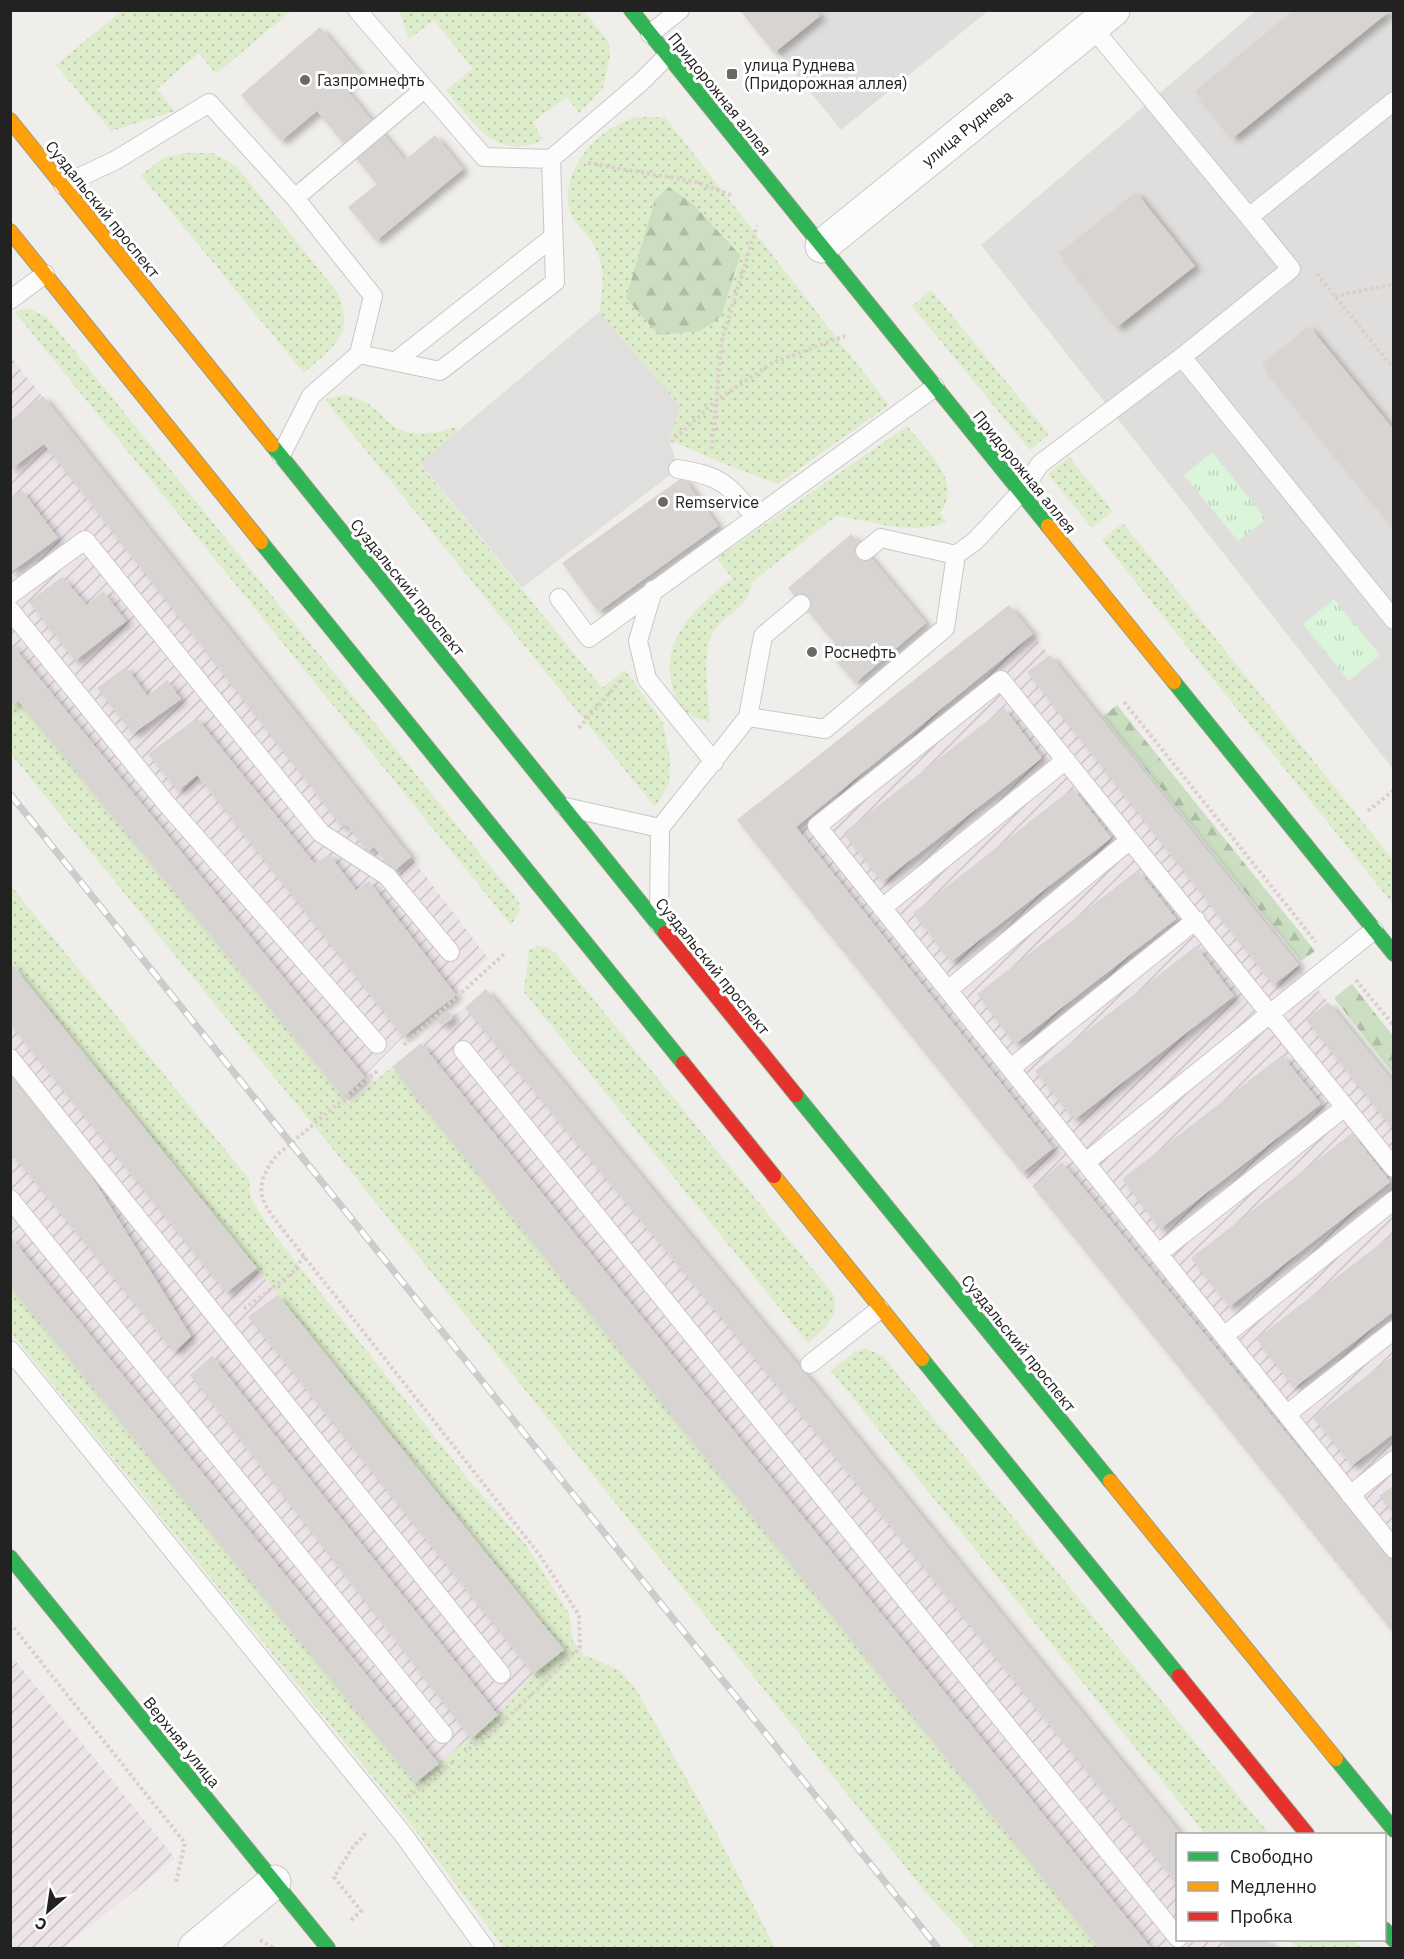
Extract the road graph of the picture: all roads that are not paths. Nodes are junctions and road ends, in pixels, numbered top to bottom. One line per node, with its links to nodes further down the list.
1 (357, 10): 7 (lane)
2 (631, 10): 5 (main road, Придорожная аллея)
3 (680, 10): 5 (lane)
4 (1102, 19): 13 (lane); 16 (street, улица Руднева)
5 (650, 34): 6 (main road, Придорожная аллея)
6 (668, 55): 10 (lane); 16 (main road, Придорожная аллея)
7 (424, 89): 10 (lane); 12 (lane)
8 (1394, 101): 13 (lane)
9 (10, 120): 11 (main road, Суздальский проспект)
10 (551, 159): 15 (lane)
11 (63, 185): 12 (lane); 23 (main road, Суздальский проспект)
12 (295, 198): 19 (lane)
13 (1249, 217): 20 (lane)
14 (10, 231): 17 (main road)
15 (553, 237): 21 (lane); 21 (lane)
16 (822, 246): 22 (main road, Придорожная аллея)
17 (45, 274): 18 (lane); 59 (main road)
18 (10, 300)
19 (359, 354): 21 (lane); 23 (lane)
20 (1182, 357): 25 (lane); 34 (lane)
21 (396, 361)
22 (935, 387): 25 (main road, Придорожная аллея); 26 (lane)
23 (281, 455): 38 (main road, Суздальский проспект)
24 (678, 469): 26 (lane)
25 (1021, 492): 28 (lane); 44 (main road, Придорожная аллея)
26 (754, 516): 29 (lane)
27 (864, 551): 28 (lane)
28 (956, 555): 35 (lane)
29 (653, 590): 31 (lane); 37 (lane)
30 (10, 595): 45 (lane)
31 (559, 598)
32 (801, 604): 35 (lane)
33 (10, 610): 49 (lane)
34 (1394, 620)
35 (748, 717): 37 (lane)
36 (1066, 760): 40 (lane); 41 (lane); 41 (lane)
37 (714, 762): 39 (lane)
38 (563, 807): 39 (lane); 43 (main road, Суздальский проспект)
39 (660, 828): 43 (lane)
40 (1130, 840): 42 (lane); 47 (lane)
41 (882, 908): 47 (lane)
42 (1196, 920): 48 (lane); 52 (lane)
43 (659, 926): 71 (main road, Суздальский проспект)
44 (1374, 930): 46 (main road, Придорожная аллея); 48 (lane)
45 (450, 952)
46 (1394, 954)
47 (948, 990): 52 (lane)
48 (1271, 1013): 53 (lane); 54 (lane)
49 (377, 1044)
50 (463, 1050): 74 (lane)
51 (10, 1058): 69 (lane)
52 (1011, 1068): 54 (lane)
53 (1345, 1107): 55 (lane); 58 (lane)
54 (1086, 1162): 58 (lane)
55 (1394, 1168)
56 (10, 1198): 70 (lane)
57 (1394, 1200): 61 (lane)
58 (1159, 1253): 61 (lane)
59 (880, 1309): 63 (lane); 72 (main road)
60 (1394, 1330): 64 (lane)
61 (1224, 1336): 64 (lane)
62 (10, 1350): 77 (lane)
63 (810, 1364)
64 (1287, 1414): 66 (lane)
65 (1394, 1460): 66 (lane)
66 (1350, 1495): 67 (lane)
67 (1394, 1549)
68 (10, 1557): 73 (main road, Верхняя улица)
69 (501, 1674)
70 (443, 1734)
71 (1394, 1830)
72 (1306, 1833)
73 (274, 1882): 75 (street); 76 (main road, Верхняя улица)
74 (1176, 1937)
75 (195, 1948)
76 (328, 1948)
77 (485, 1948)

